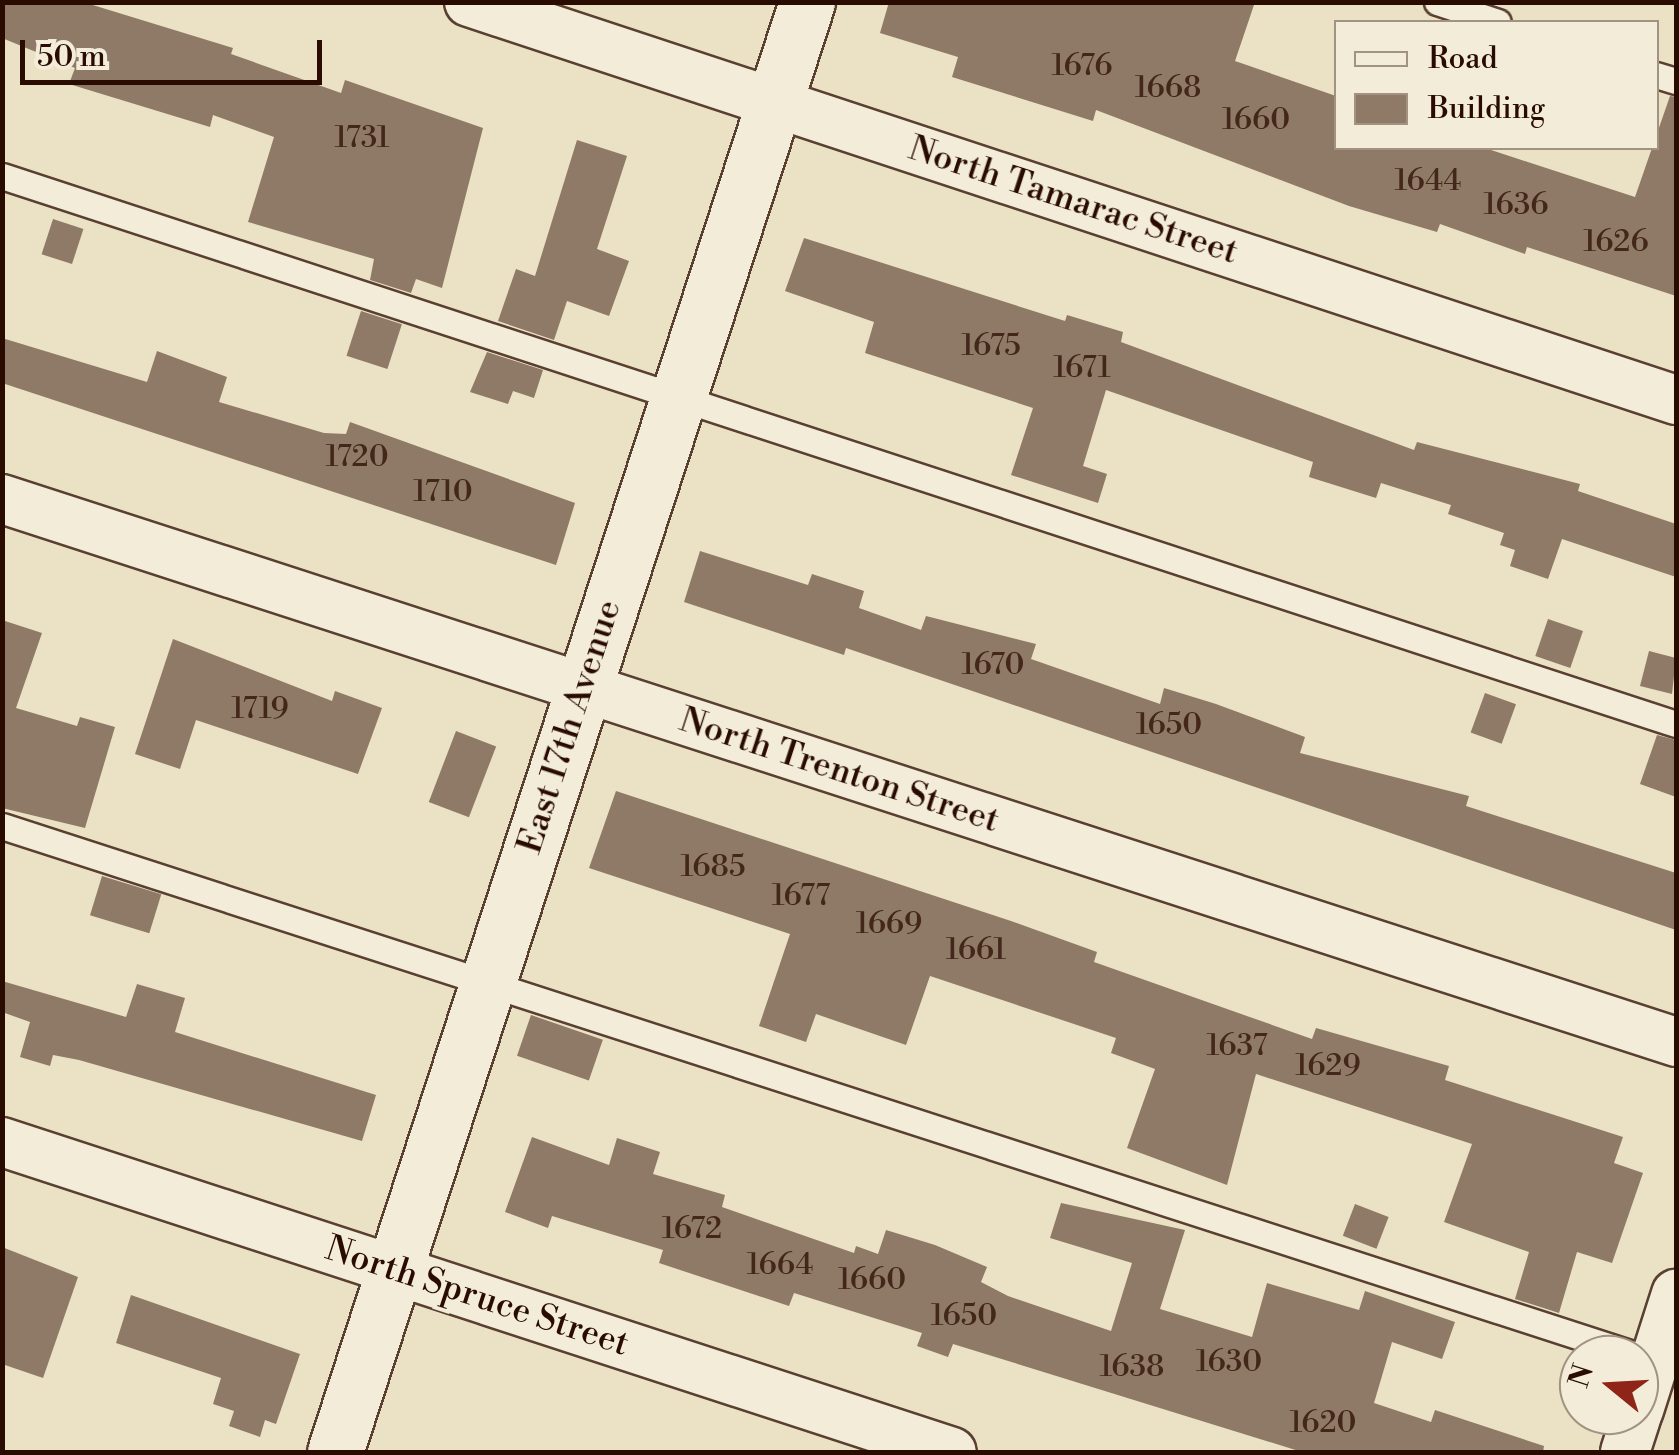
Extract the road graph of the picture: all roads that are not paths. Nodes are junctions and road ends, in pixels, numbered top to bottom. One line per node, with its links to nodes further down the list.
1 (469, 2): 5 (street, North Tamarac Street)
2 (807, 2): 5 (street, East 17th Avenue)
3 (1437, 2): 4 (lane)
4 (1492, 20)
5 (774, 103): 7 (street, East 17th Avenue); 8 (street, North Tamarac Street)
6 (2, 176): 7 (lane)
7 (679, 396): 10 (street, East 17th Avenue); 11 (lane)
8 (1676, 400)
9 (2, 499): 10 (street, North Trenton Street)
10 (583, 687): 13 (street, East 17th Avenue); 14 (street, North Trenton Street)
11 (1676, 724)
12 (2, 826): 13 (lane)
13 (486, 982): 16 (street, East 17th Avenue); 18 (lane)
14 (1676, 1042)
15 (2, 1142): 16 (street, North Spruce Street)
16 (393, 1270): 20 (street, East 17th Avenue); 21 (street, North Spruce Street)
17 (1676, 1294): 19 (street)
18 (1574, 1335)
19 (1659, 1339)
20 (334, 1452)
21 (952, 1452)

